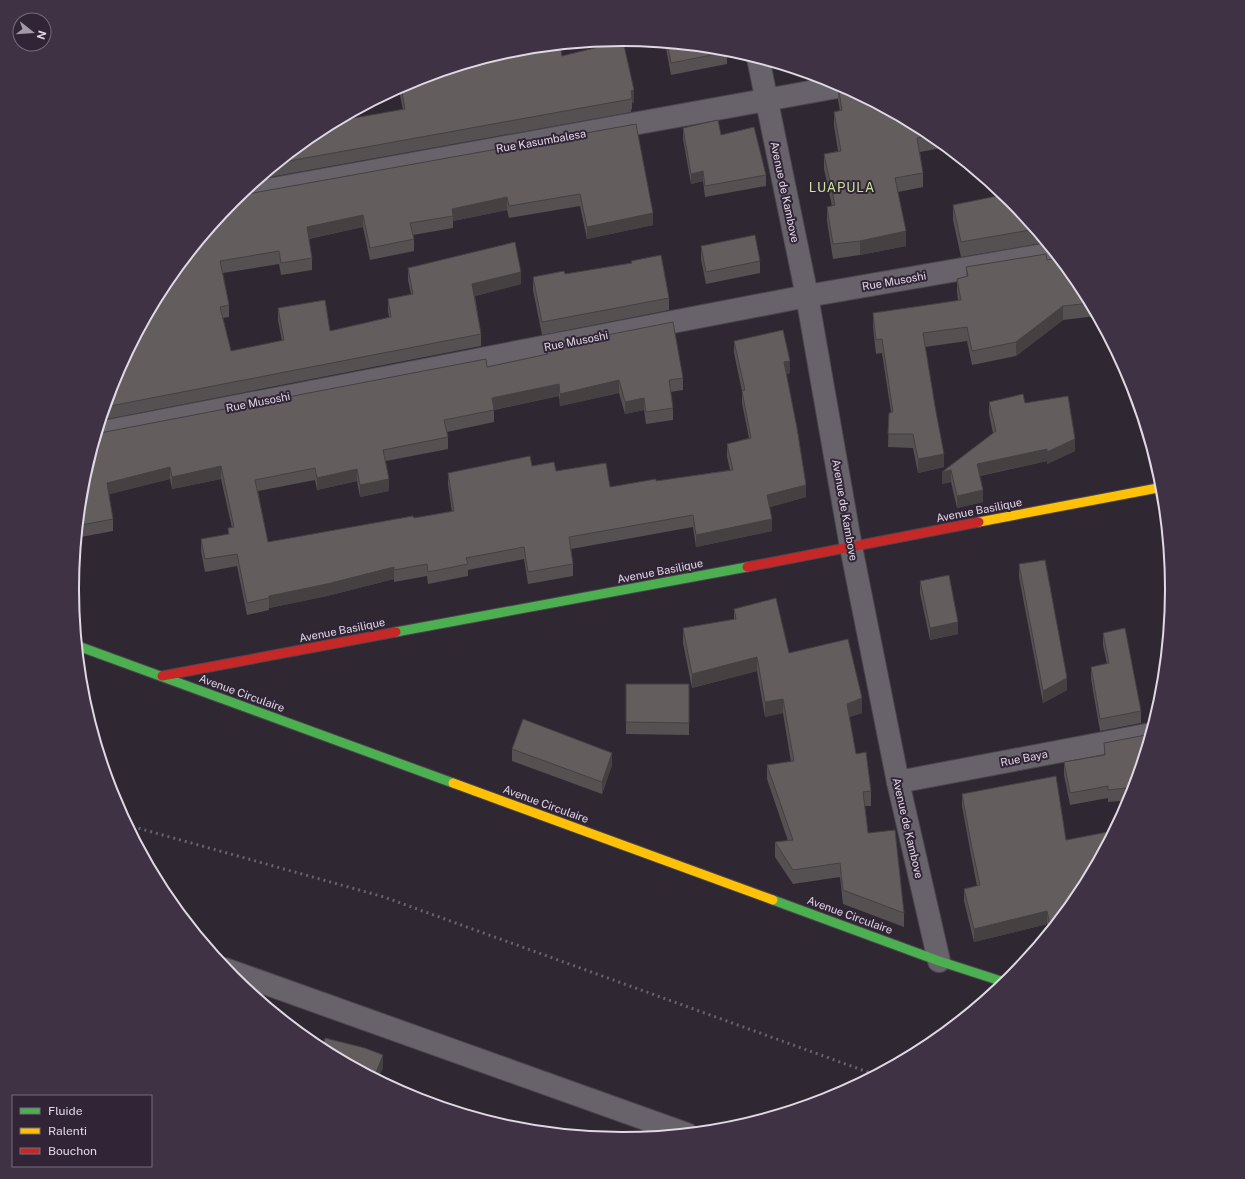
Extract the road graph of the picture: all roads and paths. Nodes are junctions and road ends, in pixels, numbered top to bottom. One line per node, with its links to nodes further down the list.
1 (759, 64): 3 (street, Avenue de Kambove)
2 (832, 88): 3 (street, Rue Kasumbalesa)
3 (766, 100): 4 (street, Rue Kasumbalesa); 6 (street, Avenue de Kambove)
4 (251, 193)
5 (1050, 254): 6 (street, Rue Musoshi)
6 (807, 296): 7 (street, Rue Musoshi); 9 (street, Avenue de Kambove)
7 (103, 432)
8 (1157, 488): 9 (street, Avenue Basilique)
9 (851, 547): 11 (street, Avenue Basilique); 13 (street, Avenue de Kambove)
10 (83, 648): 11 (street, Avenue Circulaire)
11 (162, 676): 14 (street, Avenue Circulaire)
12 (1146, 735): 13 (street, Rue Baya)
13 (898, 782): 14 (street, Avenue de Kambove)
14 (939, 960): 16 (street, Avenue Circulaire)
15 (241, 977): 17 (street)
16 (1002, 979)
17 (676, 1130)

